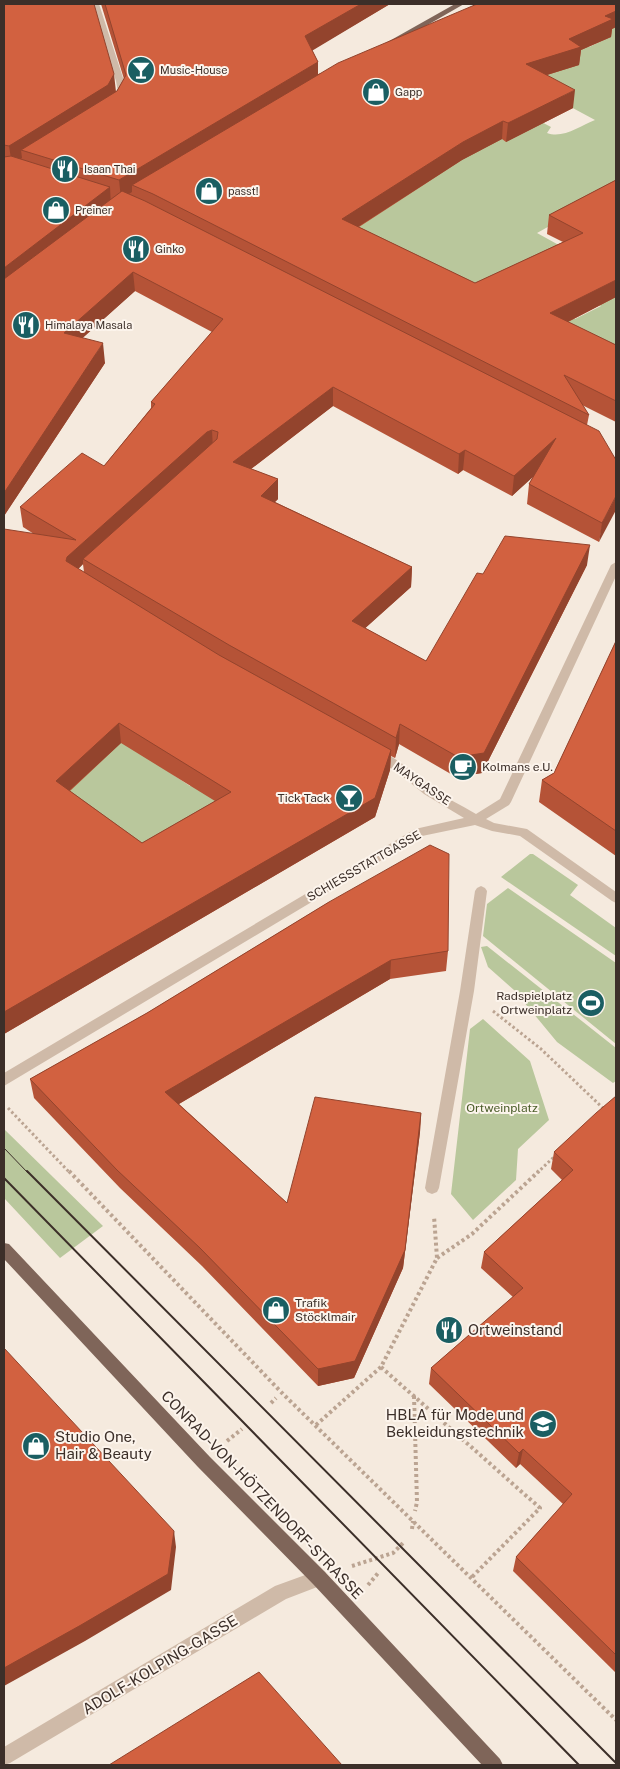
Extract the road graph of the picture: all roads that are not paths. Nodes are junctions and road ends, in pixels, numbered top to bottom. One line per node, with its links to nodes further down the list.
1 (95, 4): 4 (street)
2 (460, 4): 3 (main road)
3 (376, 51)
4 (114, 106)
5 (616, 565): 7 (street, SCHIESSSTATTGASSE)
6 (365, 749): 7 (street, MAYGASSE)
7 (476, 820): 9 (street, MAYGASSE); 10 (street, SCHIESSSTATTGASSE)
8 (481, 891): 11 (street)
9 (616, 898)
10 (4, 1080)
11 (432, 1188)
12 (4, 1249): 13 (main road, CONRAD-VON-HÖTZENDORF-STRASSE)
13 (319, 1578): 14 (street, ADOLF-KOLPING-GASSE); 15 (main road, CONRAD-VON-HÖTZENDORF-STRASSE)
14 (4, 1757)
15 (494, 1765)

